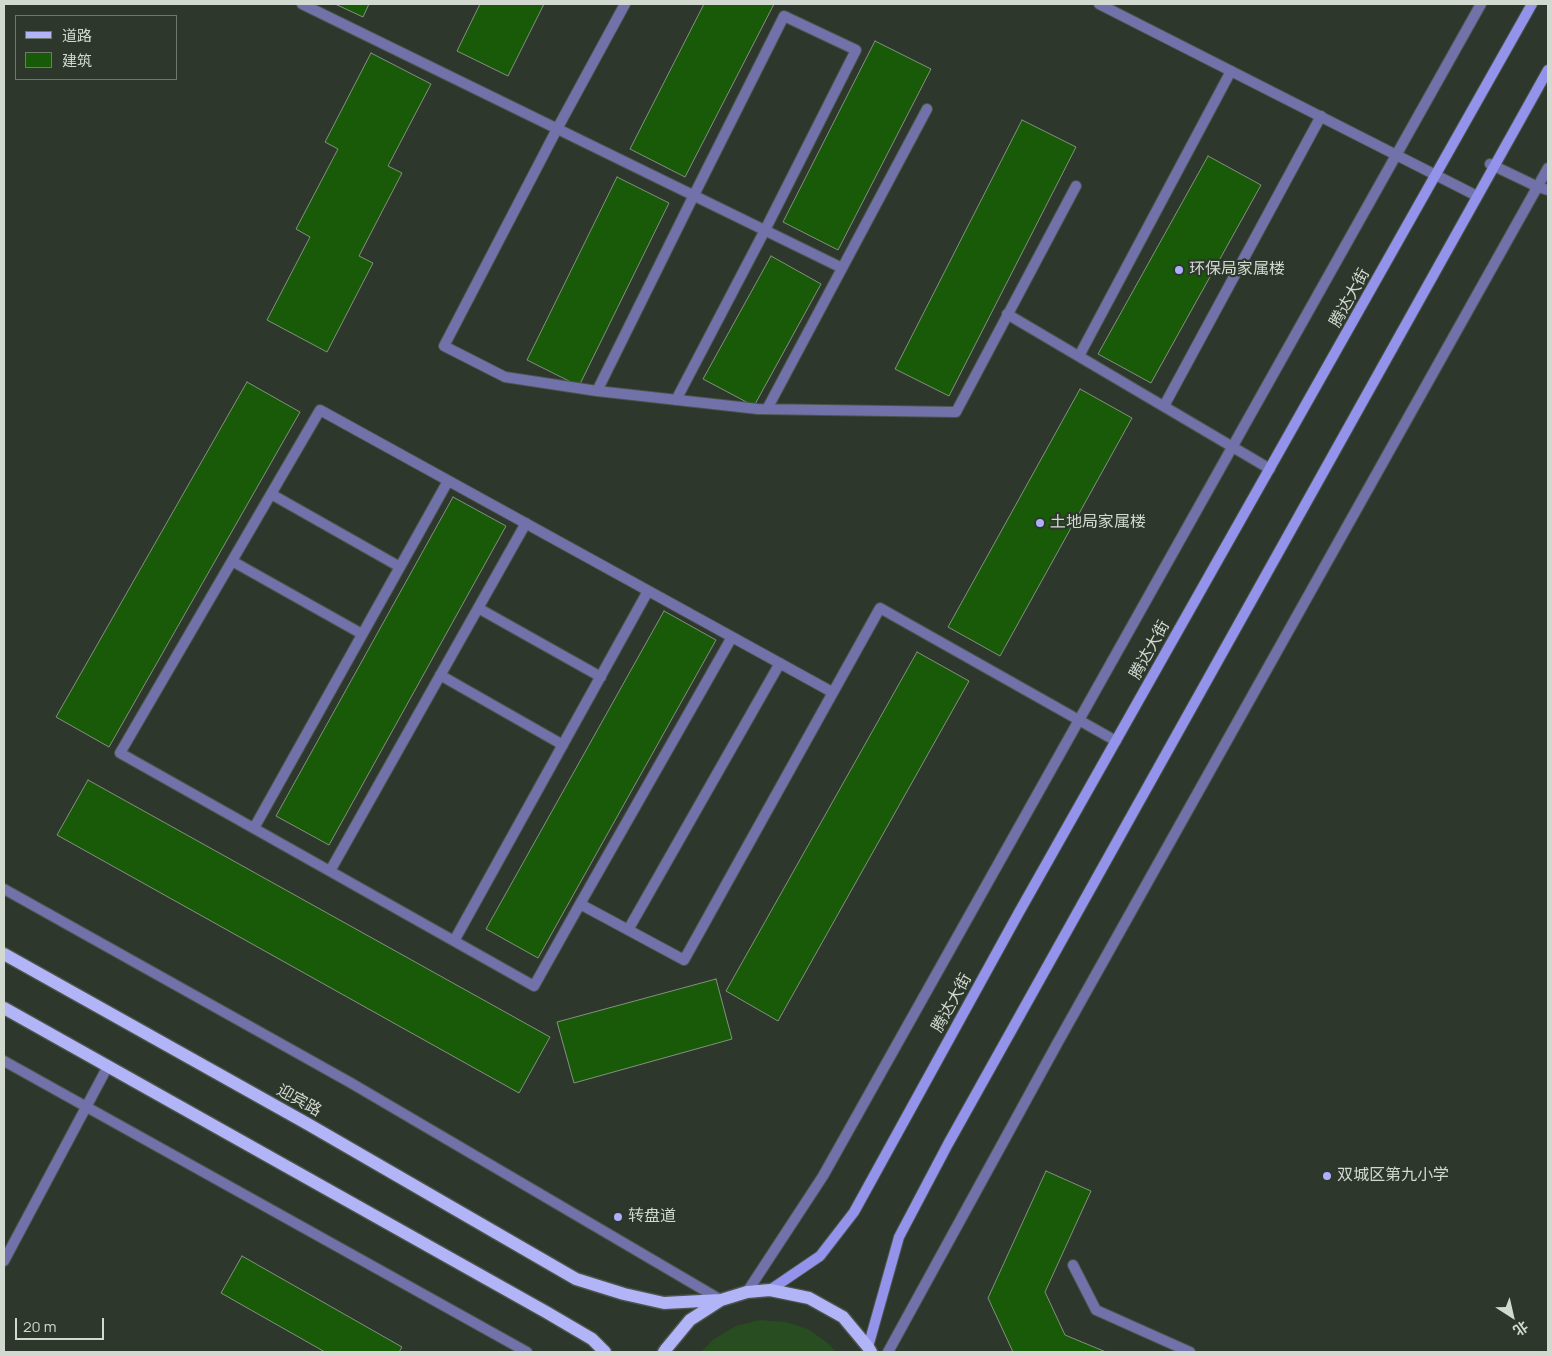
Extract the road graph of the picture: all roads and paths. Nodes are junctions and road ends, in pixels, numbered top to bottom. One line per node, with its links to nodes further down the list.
1 (302, 4): 10 (street)
2 (626, 4): 10 (street)
3 (1099, 4): 7 (street)
4 (1481, 4): 11 (street)
5 (1532, 4): 14 (main road, 腾达大街)
6 (1548, 70): 12 (main road)
7 (1231, 71): 9 (street); 22 (street)
8 (926, 108): 20 (street)
9 (1321, 116): 11 (street); 25 (street)
10 (557, 129): 17 (street); 23 (street)
11 (1396, 154): 14 (street); 27 (street)
12 (1492, 165): 16 (street); 18 (main road)
13 (1548, 168): 16 (street)
14 (1436, 175): 18 (street); 28 (main road, 腾达大街)
15 (1076, 186): 21 (street)
16 (1543, 188): 65 (street)
17 (694, 196): 19 (street); 19 (street); 23 (street)
18 (1477, 196): 61 (main road)
19 (765, 230): 20 (street); 24 (street)
20 (842, 268): 26 (street)
21 (1007, 314): 22 (street); 26 (street)
22 (1079, 356): 25 (street)
23 (597, 391): 24 (street)
24 (676, 400): 26 (street)
25 (1164, 406): 27 (street)
26 (766, 409)
27 (1232, 446): 28 (street); 42 (street)
28 (1270, 469): 43 (main road, 腾达大街)
29 (448, 481): 30 (street); 31 (street); 33 (street)
30 (271, 494): 32 (street); 33 (street)
31 (526, 523): 34 (street); 35 (street)
32 (232, 561): 36 (street); 45 (street)
33 (400, 567): 36 (street)
34 (648, 591): 37 (street); 40 (street)
35 (478, 608): 39 (street); 40 (street)
36 (362, 634): 45 (street)
37 (732, 637): 38 (street); 48 (street)
38 (780, 663): 41 (street); 49 (street)
39 (440, 675): 44 (street); 46 (street)
40 (601, 677): 44 (street)
41 (832, 692): 42 (street); 49 (street)
42 (1079, 720): 43 (street); 59 (street)
43 (1116, 740): 58 (main road, 腾达大街)
44 (563, 745): 50 (street)
45 (254, 828): 46 (street)
46 (330, 871): 50 (street)
47 (4, 889): 60 (street)
48 (580, 904): 49 (street); 50 (street)
49 (628, 930)
50 (454, 941)
51 (4, 954): 60 (main road, 迎宾路)
52 (4, 1008): 54 (main road)
53 (4, 1061): 55 (street)
54 (108, 1066): 55 (street); 63 (main road)
55 (86, 1107): 56 (street); 62 (street)
56 (4, 1261)
57 (1073, 1265): 66 (street)
58 (770, 1290): 59 (main road); 61 (main road)
59 (747, 1292): 60 (main road)
60 (721, 1300): 64 (main road)
61 (870, 1350)
62 (527, 1352)
63 (605, 1352)
64 (664, 1352)
65 (888, 1352)
66 (1190, 1352)

